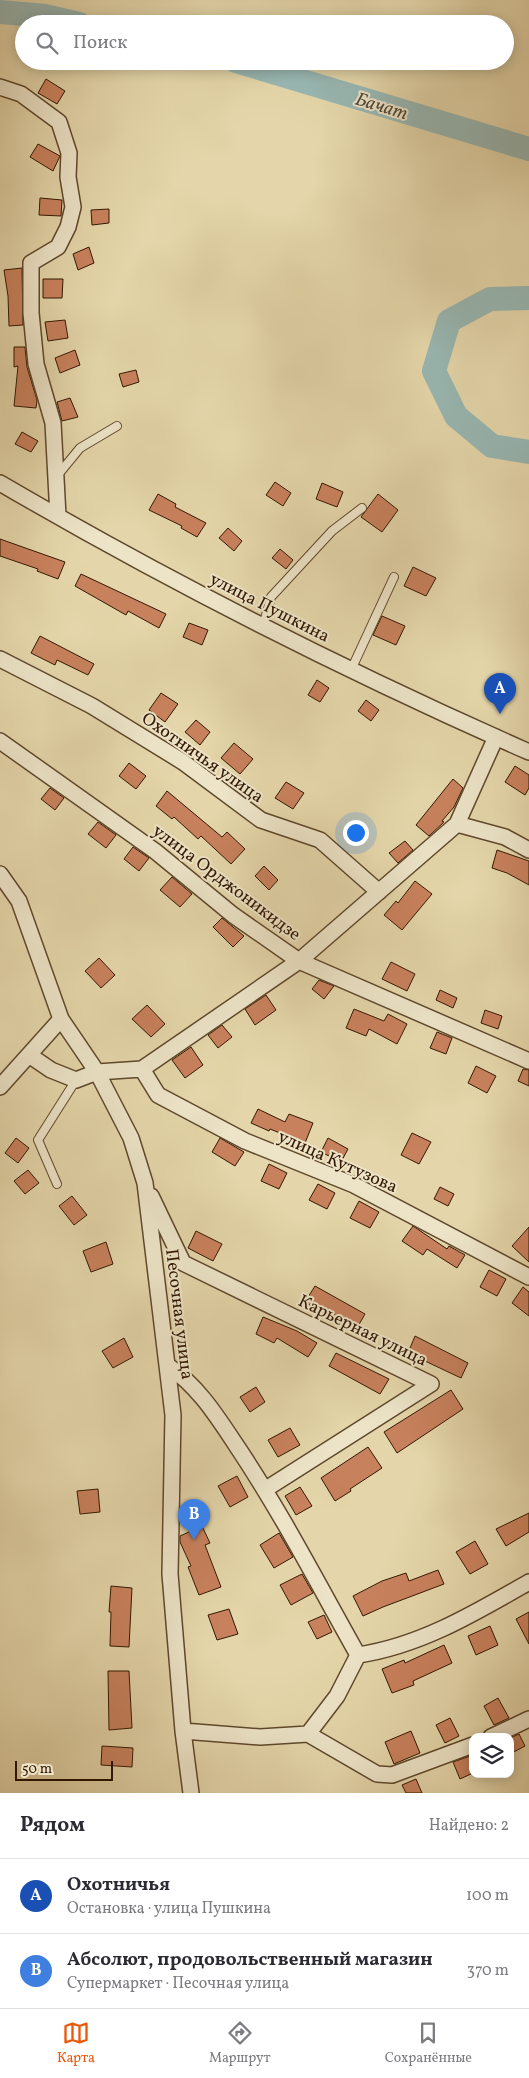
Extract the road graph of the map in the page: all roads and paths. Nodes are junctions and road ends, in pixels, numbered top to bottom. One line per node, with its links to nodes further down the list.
1 (0, 87): 3 (street)
2 (117, 426): 3 (lane)
3 (56, 477): 6 (street)
4 (0, 483): 6 (street, улица Пушкина)
5 (362, 508): 8 (lane)
6 (58, 516): 8 (street, улица Пушкина)
7 (394, 577): 10 (lane)
8 (263, 626): 10 (street, улица Пушкина)
9 (0, 659): 17 (street, Охотничья улица)
10 (351, 670): 11 (street, улица Пушкина)
11 (496, 738): 13 (street, улица Пушкина); 14 (street)
12 (0, 741): 18 (street, улица Орджоникидзе)
13 (529, 752)
14 (457, 824): 15 (street); 17 (street)
15 (529, 850)
16 (0, 874): 19 (street, Песочная улица)
17 (379, 892): 18 (street)
18 (299, 961): 21 (street, улица Орджоникидзе); 22 (street)
19 (61, 1019): 20 (street); 23 (street, Песочная улица)
20 (29, 1055): 24 (street); 25 (street)
21 (529, 1061)
22 (142, 1069): 23 (street); 28 (street, улица Кутузова)
23 (97, 1072): 24 (street); 26 (street, Песочная улица)
24 (76, 1080): 27 (lane)
25 (0, 1087)
26 (145, 1183): 29 (street, Песочная улица); 30 (street, Карьерная улица)
27 (57, 1184)
28 (529, 1277)
29 (167, 1365): 30 (street); 34 (street, Песочная улица)
30 (266, 1489): 32 (street)
31 (529, 1582): 32 (street)
32 (358, 1655): 36 (street)
33 (529, 1719): 35 (street)
34 (183, 1731): 36 (street); 38 (street, Песочная улица)
35 (500, 1733)
36 (308, 1734): 37 (street)
37 (469, 1746)
38 (192, 1793)

